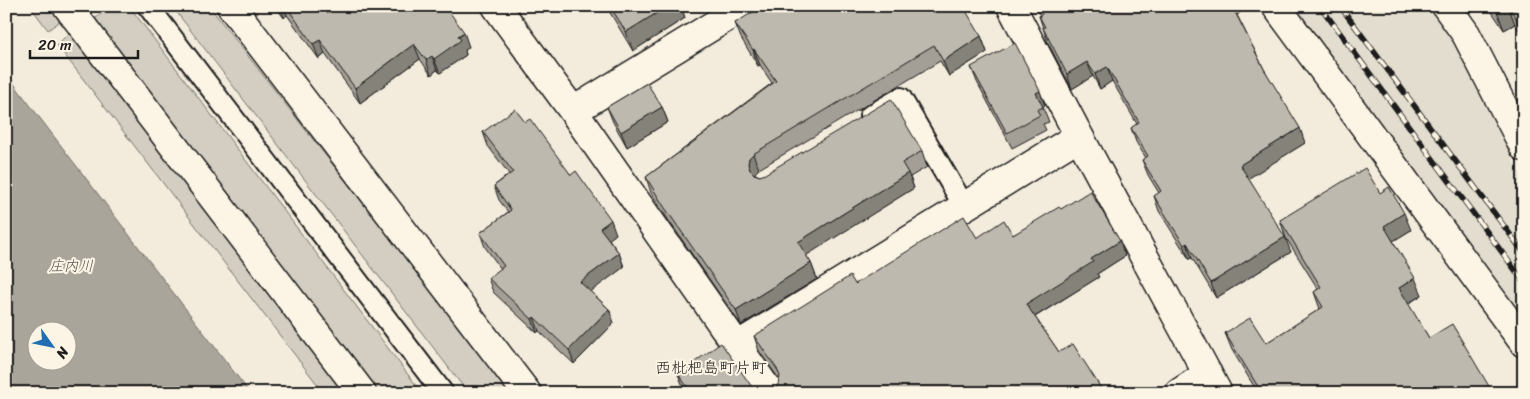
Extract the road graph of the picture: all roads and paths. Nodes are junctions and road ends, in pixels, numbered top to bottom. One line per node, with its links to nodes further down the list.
1 (67, 6): 17 (street)
2 (148, 6): 18 (lane)
3 (231, 6): 19 (street)
4 (496, 6): 9 (street)
5 (746, 6): 9 (street)
6 (1011, 6): 11 (street)
7 (1276, 6): 14 (street)
8 (1446, 6): 12 (street)
9 (573, 111): 15 (street)
10 (858, 123): 13 (lane)
11 (1079, 136): 13 (street); 16 (street)
12 (1524, 147)
13 (964, 206): 15 (street)
14 (1524, 343)
15 (737, 346): 20 (street)
16 (1213, 383): 21 (street)
17 (362, 393)
18 (443, 393)
19 (527, 393)
20 (770, 393)
21 (1179, 393)

